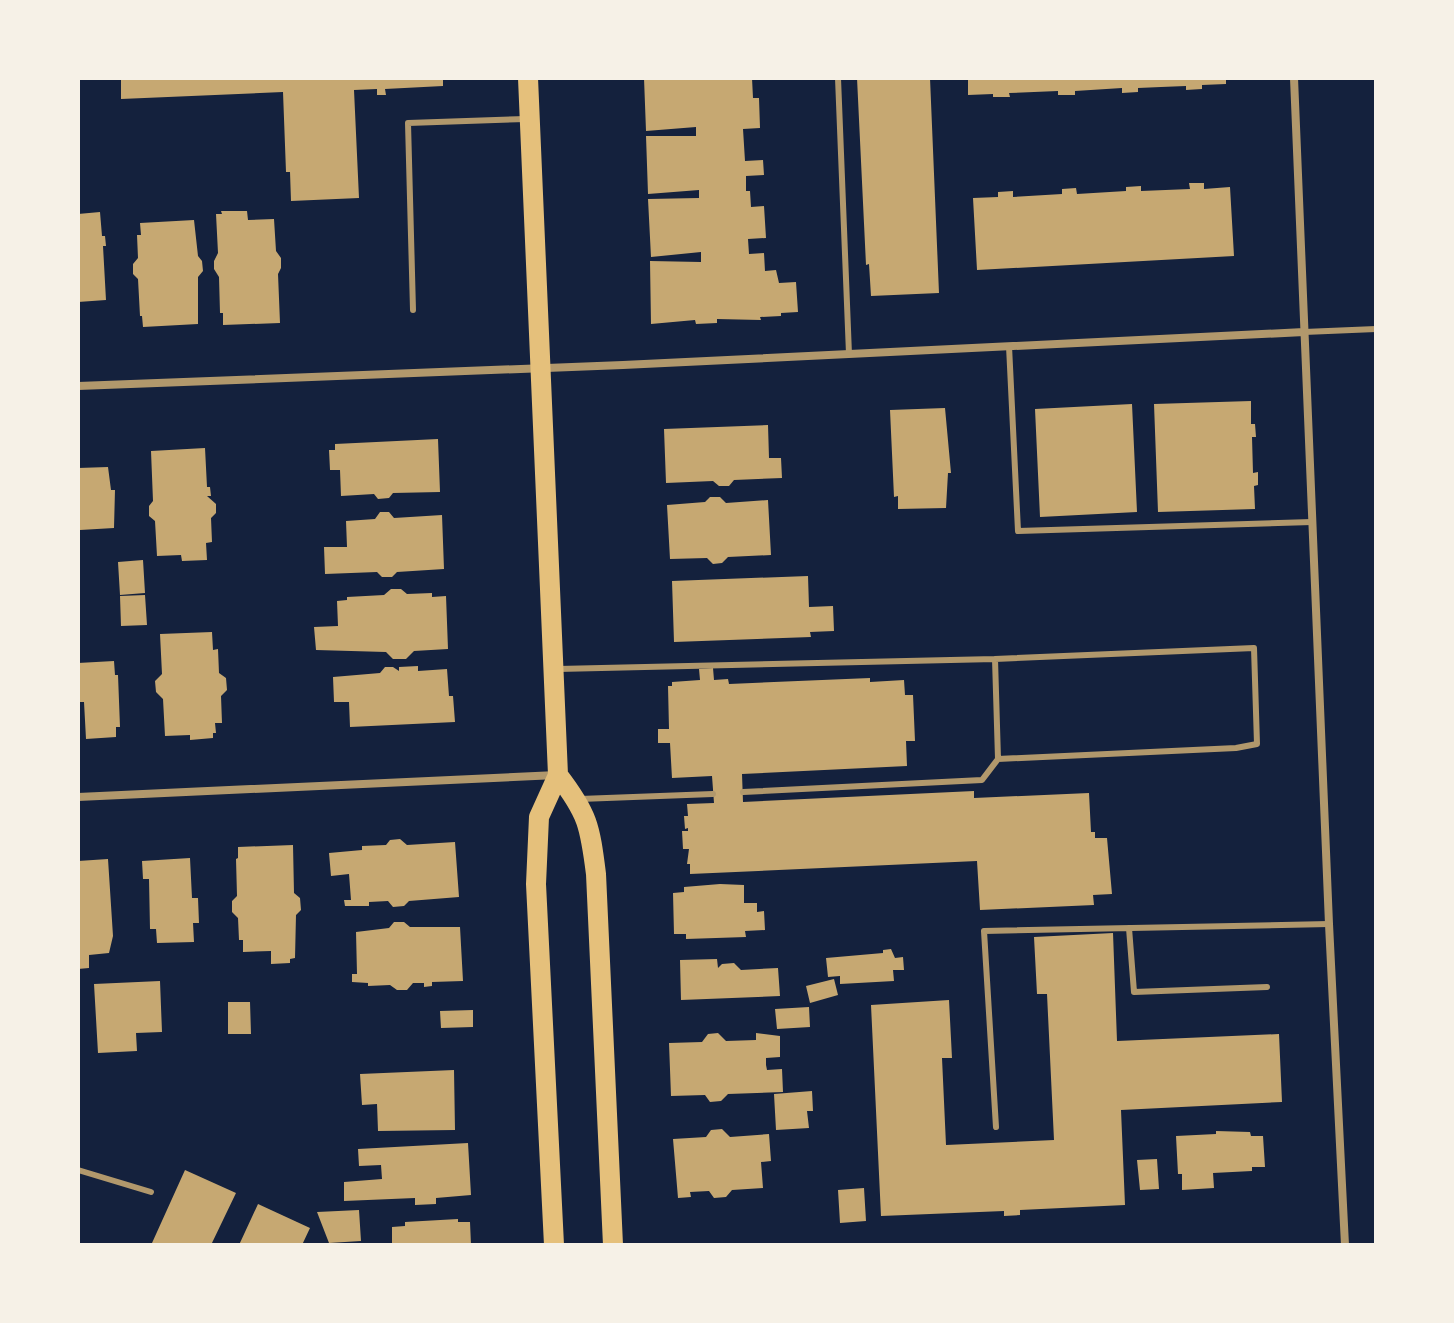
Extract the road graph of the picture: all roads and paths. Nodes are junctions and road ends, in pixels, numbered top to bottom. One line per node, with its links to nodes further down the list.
1 (528, 78): 4 (main road)
2 (838, 78): 9 (lane)
3 (1294, 78): 7 (street)
4 (530, 119): 5 (lane); 10 (main road)
5 (413, 310)
6 (1376, 329): 7 (lane)
7 (1304, 332): 8 (street); 12 (street)
8 (1009, 346): 9 (street); 12 (lane)
9 (849, 354): 10 (street)
10 (540, 368): 11 (street); 14 (main road)
11 (78, 386)
12 (1312, 522): 21 (street)
13 (995, 659): 14 (lane); 15 (lane); 15 (lane)
14 (553, 669): 16 (main road)
15 (998, 759): 17 (lane)
16 (558, 775): 19 (street); 20 (main road); 27 (main road)
17 (743, 792)
18 (713, 794): 20 (lane)
19 (78, 797)
20 (577, 799): 28 (main road)
21 (1329, 924): 22 (lane); 29 (street)
22 (1129, 928): 23 (lane); 24 (lane)
23 (1267, 987)
24 (996, 1127)
25 (78, 1170): 26 (lane)
26 (151, 1192)
27 (554, 1245)
28 (613, 1245)
29 (1345, 1245)

